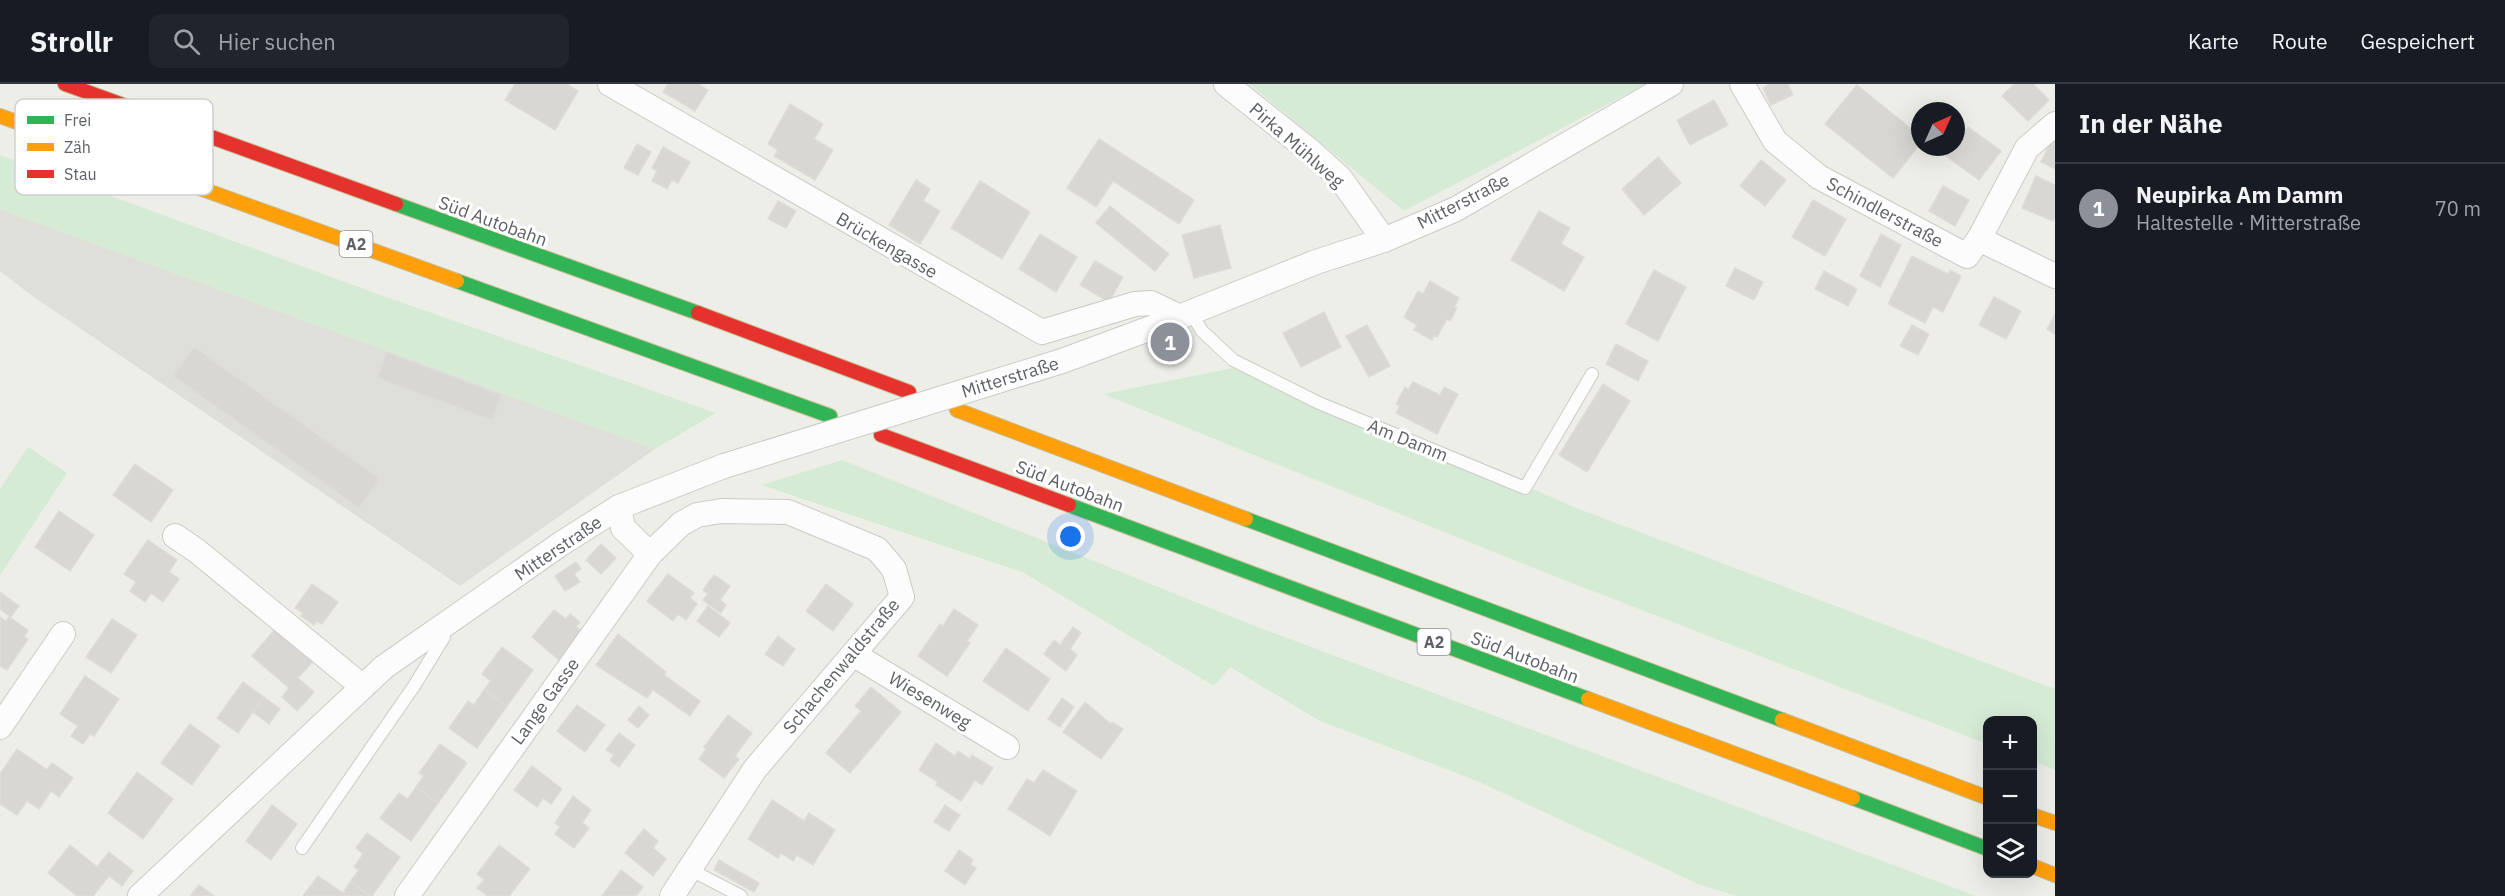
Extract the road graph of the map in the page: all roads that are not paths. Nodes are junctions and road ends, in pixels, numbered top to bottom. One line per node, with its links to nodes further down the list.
1 (65, 84): 6 (highway, Süd Autobahn)
2 (610, 84): 15 (street, Brückengasse)
3 (1226, 84): 13 (street, Pirka Mühlweg)
4 (1671, 84): 13 (street, Mitterstraße)
5 (1742, 84): 12 (street, Schindlerstraße)
6 (106, 99)
7 (0, 116): 8 (highway, A2)
8 (15, 121)
9 (2055, 124): 12 (street)
10 (213, 138): 17 (highway, Süd Autobahn)
11 (213, 193): 19 (highway, A2)
12 (1979, 239): 14 (street)
13 (1384, 240): 15 (street, Mitterstraße)
14 (2055, 276)
15 (1184, 314): 16 (lane, Am Damm); 21 (street, Mitterstraße, bridge)
16 (1592, 375)
17 (909, 392)
18 (957, 410): 30 (highway, Süd Autobahn)
19 (830, 416)
20 (881, 435): 33 (highway, Süd Autobahn / A2)
21 (619, 507): 23 (street); 24 (street, Mitterstraße)
22 (175, 537): 27 (street)
23 (650, 554): 26 (street, Schachenwaldstraße); 39 (street, Lange Gasse)
24 (442, 627): 27 (street, Mitterstraße); 34 (lane)
25 (63, 634): 28 (street)
26 (853, 654): 29 (street, Wiesenweg); 36 (street, Schachenwaldstraße)
27 (363, 687): 38 (street, Mitterstraße)
28 (0, 727)
29 (1007, 747)
30 (1983, 796)
31 (2037, 817): 32 (highway)
32 (2055, 823)
33 (1983, 847)
34 (302, 848)
35 (2037, 868): 37 (highway)
36 (689, 869): 40 (street, Schachenwaldstraße); 41 (lane)
37 (2055, 875)
38 (140, 896)
39 (407, 896)
40 (672, 896)
41 (741, 896)

